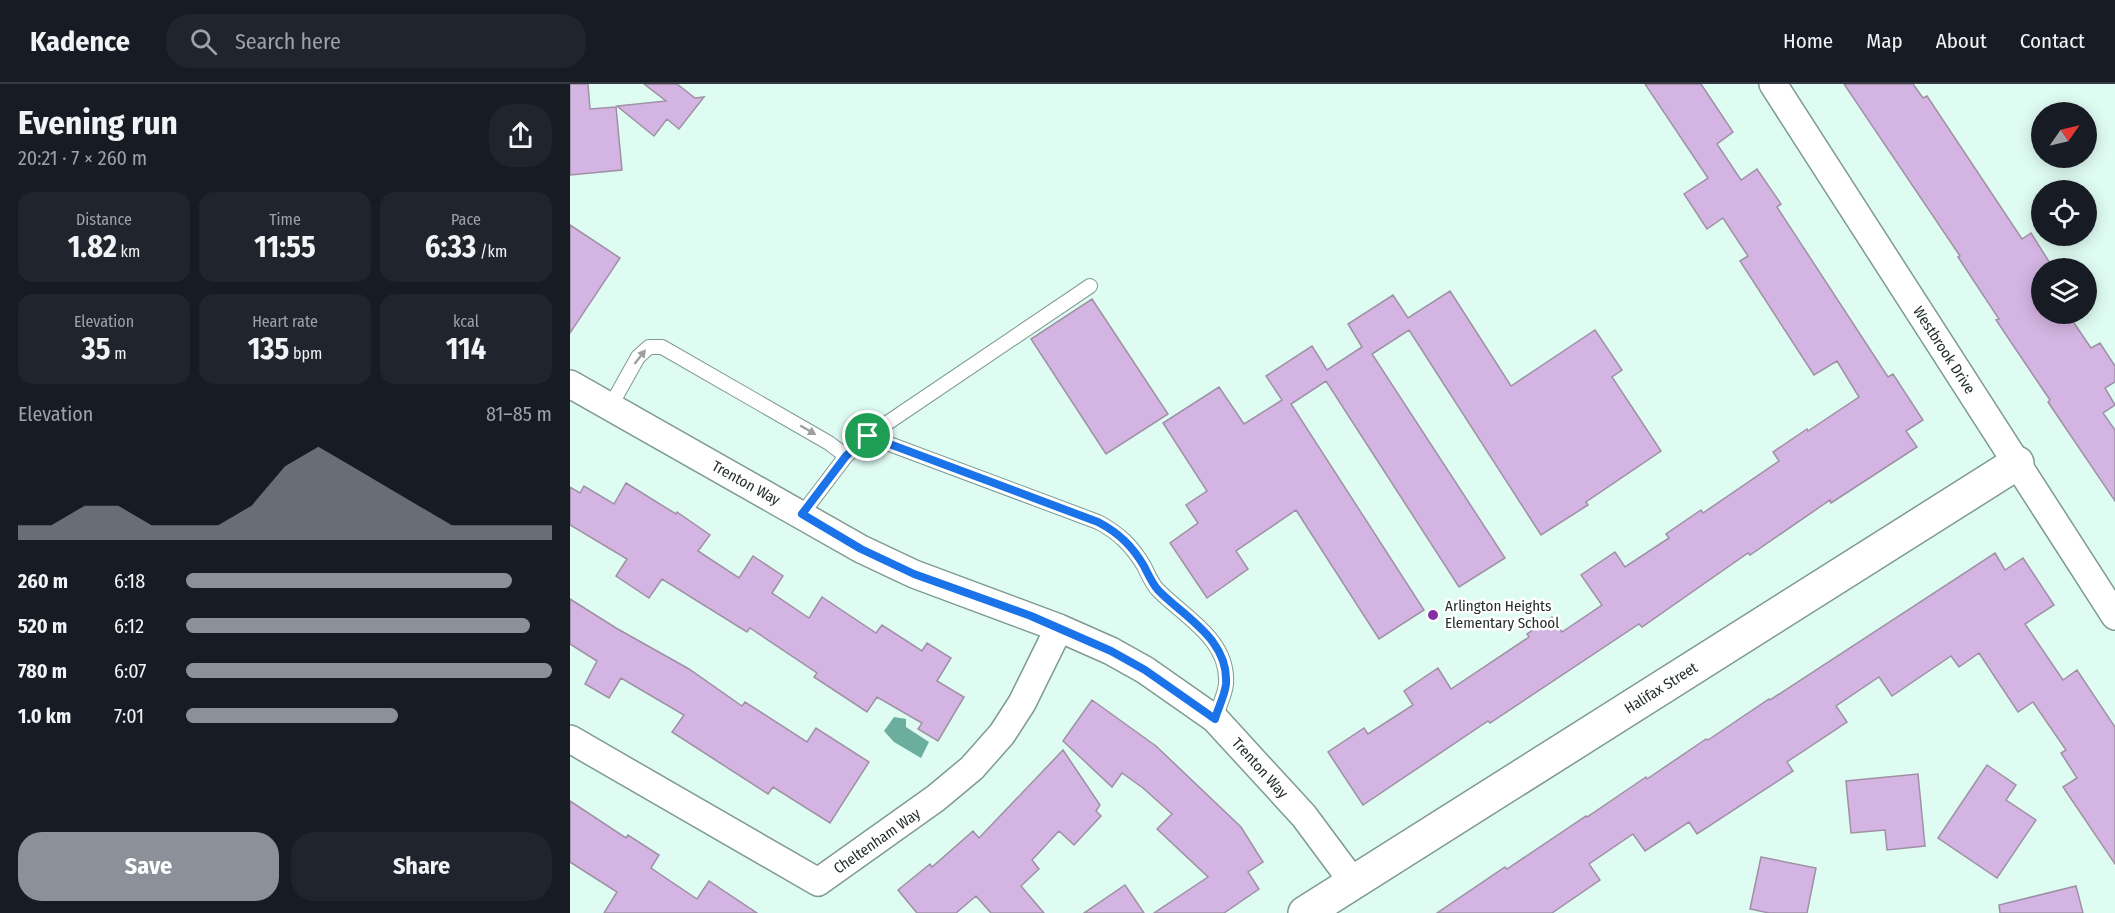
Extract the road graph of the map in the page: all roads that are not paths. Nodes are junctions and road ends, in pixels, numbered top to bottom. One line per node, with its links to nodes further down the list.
1 (1773, 84): 7 (street, Westbrook Drive)
2 (1089, 286): 5 (lane)
3 (570, 384): 4 (street, Trenton Way)
4 (610, 407): 6 (lane, one-way to 6); 8 (street, Trenton Way)
5 (868, 436): 6 (lane); 11 (lane)
6 (846, 456): 8 (lane)
7 (2017, 463): 9 (street, Westbrook Drive); 13 (street, Halifax Street)
8 (802, 514): 10 (street, Trenton Way)
9 (2115, 616)
10 (1059, 627): 11 (street, Trenton Way); 12 (street, Cheltenham Way)
11 (1215, 719): 13 (street, Trenton Way)
12 (570, 739)
13 (1353, 882): 14 (street, Halifax Street)
14 (1305, 913)

